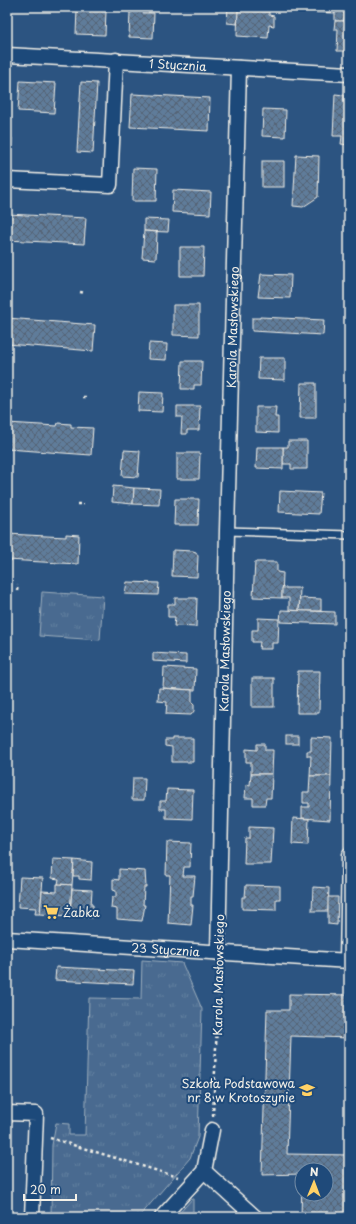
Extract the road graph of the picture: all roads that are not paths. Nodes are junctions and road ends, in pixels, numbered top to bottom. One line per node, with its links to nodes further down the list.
1 (7, 55): 2 (street, 1 Stycznia)
2 (116, 60): 3 (street, 1 Stycznia); 5 (street)
3 (239, 68): 4 (street, 1 Stycznia); 6 (street, Karola Masłowskiego)
4 (349, 74)
5 (7, 180)
6 (227, 531): 7 (lane); 10 (street, Karola Masłowskiego)
7 (349, 535)
8 (349, 855): 11 (street)
9 (7, 939): 10 (street, 23 Stycznia)
10 (218, 953): 11 (street, 23 Stycznia)
11 (348, 961)
12 (7, 1113): 15 (street)
13 (212, 1130): 14 (street)
14 (204, 1171): 16 (street); 17 (street)
15 (32, 1217)
16 (162, 1217)
17 (256, 1217)

